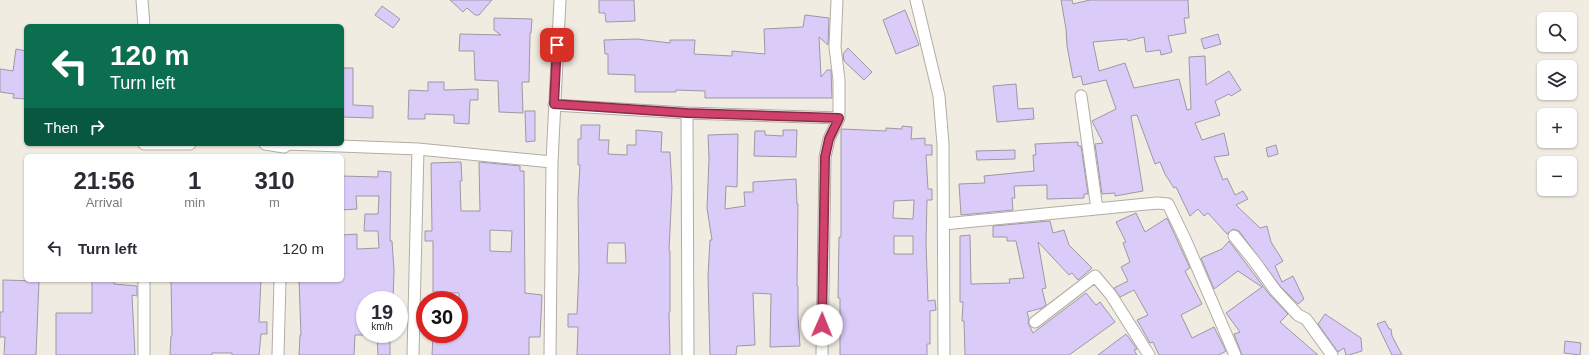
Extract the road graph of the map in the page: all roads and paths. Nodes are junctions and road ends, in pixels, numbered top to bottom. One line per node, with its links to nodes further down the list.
1 (142, 0): 5 (street)
2 (560, 0): 7 (street)
3 (837, 0): 9 (street)
4 (916, 0): 16 (street)
5 (144, 24)
6 (1080, 96): 15 (street)
7 (554, 104): 8 (street); 14 (street)
8 (687, 113): 9 (street); 25 (street)
9 (839, 118): 26 (street)
10 (270, 146): 13 (street)
11 (340, 146): 12 (street)
12 (418, 149): 14 (street); 23 (street)
13 (283, 152)
14 (552, 162): 24 (street)
15 (1098, 209): 16 (street); 29 (street)
16 (944, 224): 27 (street)
17 (1234, 236): 30 (street)
18 (144, 282): 21 (street)
19 (280, 282): 22 (street)
20 (1035, 322): 28 (street)
21 (144, 355)
22 (278, 355)
23 (413, 355)
24 (550, 355)
25 (688, 355)
26 (822, 355)
27 (944, 355)
28 (1149, 355)
29 (1235, 355)
30 (1332, 355)

